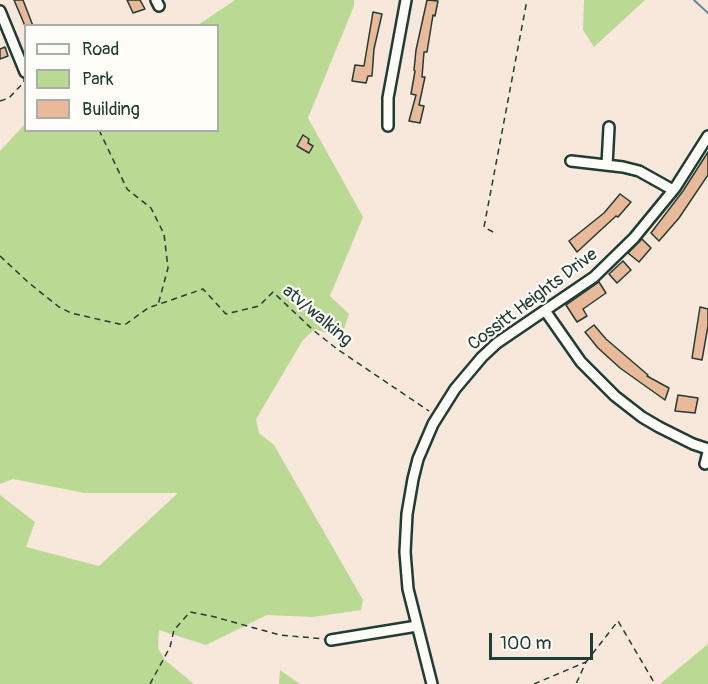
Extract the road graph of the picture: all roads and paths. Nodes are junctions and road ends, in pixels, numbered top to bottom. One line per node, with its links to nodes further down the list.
1 (406, 0): 8 (street)
2 (527, 0): 15 (path)
3 (0, 11): 4 (street)
4 (4, 34): 5 (street)
5 (24, 77)
6 (24, 80): 7 (path)
7 (0, 100)
8 (388, 126)
9 (609, 127): 13 (street)
10 (100, 132): 17 (path)
11 (708, 136): 14 (street, Cossitt Heights Drive)
12 (572, 161): 13 (street)
13 (608, 165): 14 (street)
14 (673, 190): 18 (street, Cossitt Heights Drive)
15 (493, 232)
16 (0, 256): 17 (path, atv/walking)
17 (158, 305): 19 (path, atv/walking)
18 (546, 312): 20 (street); 22 (street, Cossitt Heights Drive)
19 (429, 411)
20 (708, 450): 21 (street)
21 (705, 464)
22 (417, 626): 23 (street); 26 (street, Cossitt Heights Drive)
23 (331, 640): 25 (path)
24 (586, 662): 27 (path); 28 (path); 29 (path)
25 (150, 684)
26 (432, 684)
27 (534, 684)
28 (576, 684)
29 (655, 684)

